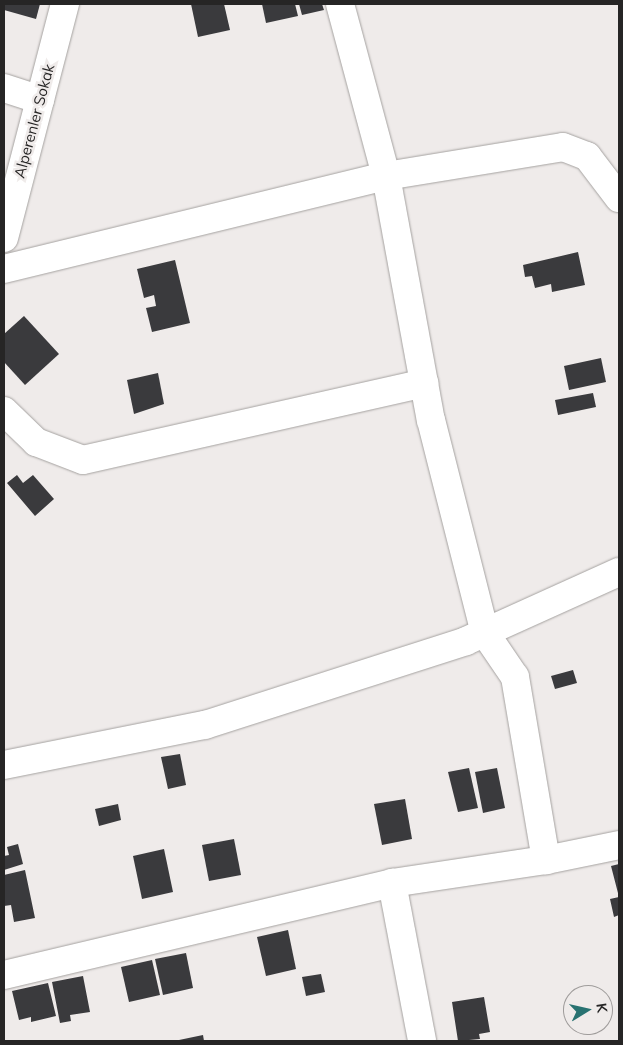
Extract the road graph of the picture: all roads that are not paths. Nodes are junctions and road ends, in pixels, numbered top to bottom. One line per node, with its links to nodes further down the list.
1 (65, 4): 4 (street, Alperenler Sokak)
2 (340, 4): 5 (street)
3 (4, 88): 4 (street)
4 (40, 100): 7 (street, Alperenler Sokak)
5 (386, 176): 6 (street); 8 (street); 9 (street)
6 (619, 198)
7 (4, 238)
8 (4, 269)
9 (424, 383): 10 (street); 12 (street)
10 (4, 411)
11 (619, 572): 12 (street)
12 (485, 633): 13 (street); 15 (street)
13 (4, 765)
14 (619, 845): 15 (street)
15 (546, 860): 16 (street)
16 (392, 882): 17 (street); 18 (street)
17 (4, 974)
18 (422, 1041)

